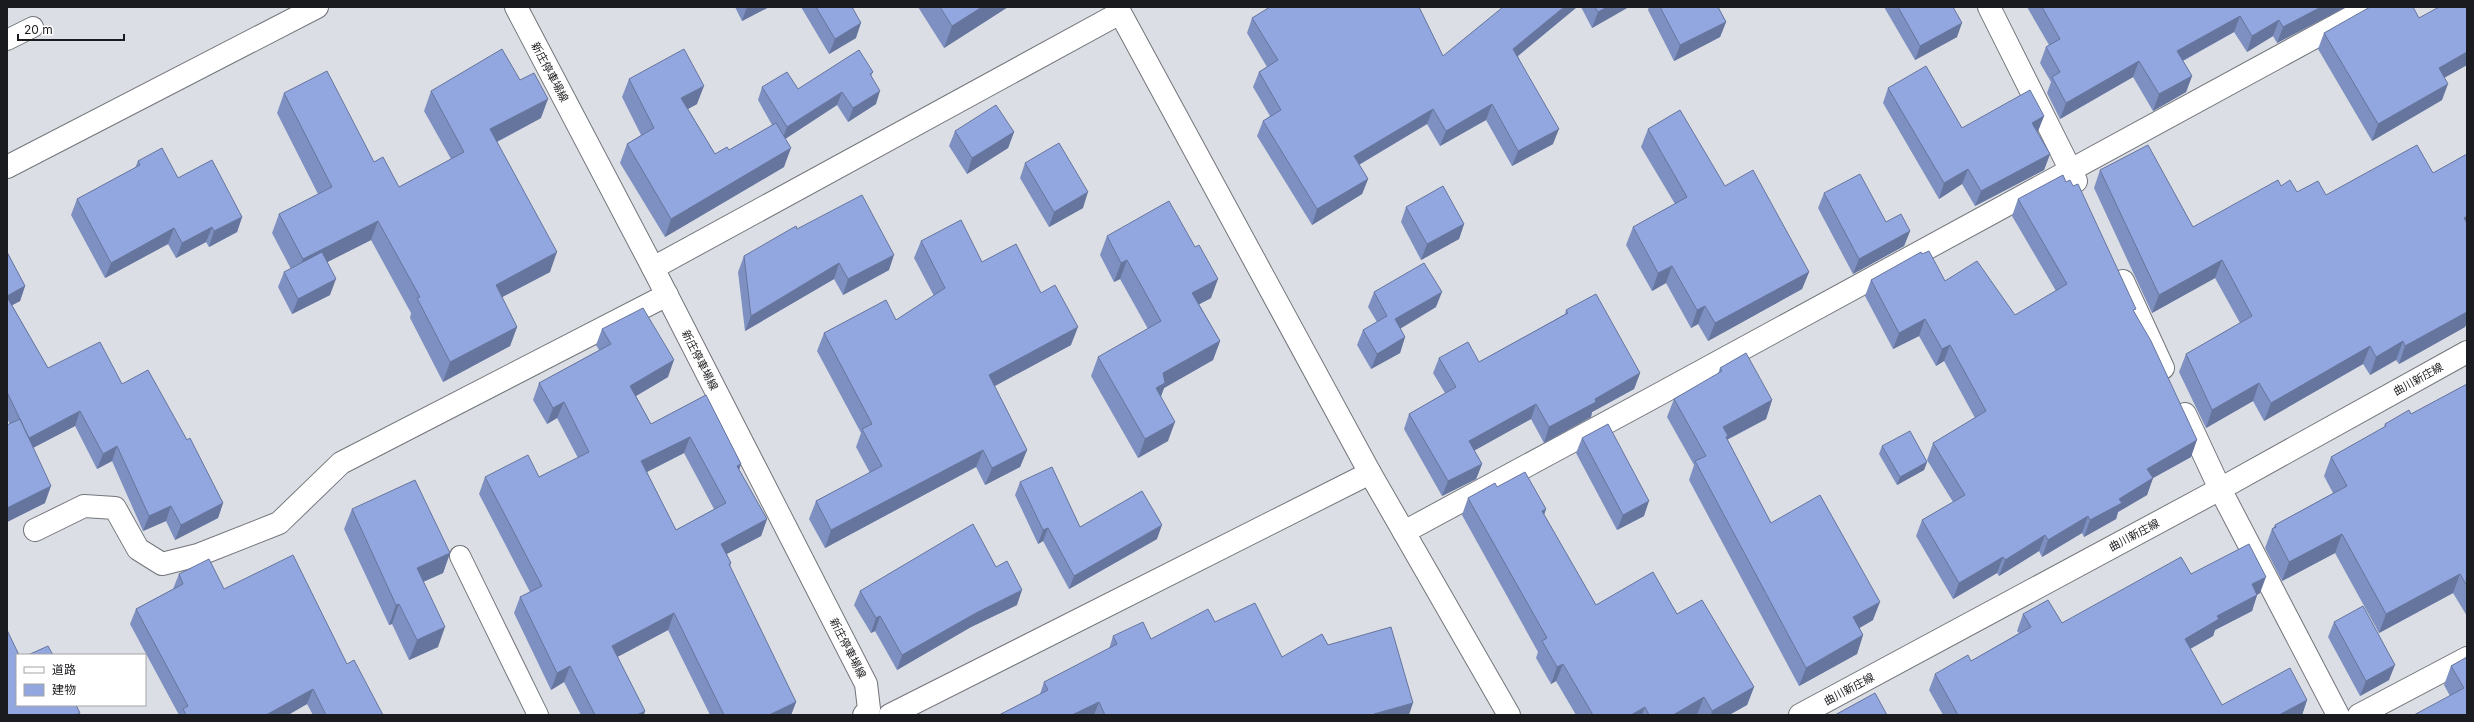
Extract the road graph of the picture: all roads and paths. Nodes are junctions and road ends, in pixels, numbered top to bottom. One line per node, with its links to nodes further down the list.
1 (317, 7): 8 (street)
2 (516, 7): 12 (street, 新庄停車場線)
3 (1989, 7): 9 (street)
4 (2370, 7): 9 (street)
5 (1122, 9): 12 (street); 15 (street)
6 (33, 27): 7 (lane)
7 (7, 40)
8 (7, 167)
9 (2071, 169): 10 (street); 18 (street)
10 (2084, 197)
11 (2114, 261): 16 (street)
12 (653, 268): 13 (street, 新庄停車場線)
13 (667, 296): 17 (street); 23 (street, 新庄停車場線)
14 (2467, 352): 16 (street, 曲川新庄線)
15 (1370, 473): 18 (street); 21 (street)
16 (2220, 489): 26 (street, 曲川新庄線); 27 (street)
17 (35, 530)
18 (1404, 532): 25 (street)
19 (460, 556): 22 (lane)
20 (2467, 658): 28 (street)
21 (918, 709): 24 (street)
22 (538, 715)
23 (864, 715)
24 (890, 715)
25 (1509, 715)
26 (1800, 715)
27 (2338, 715)
28 (2359, 715)

